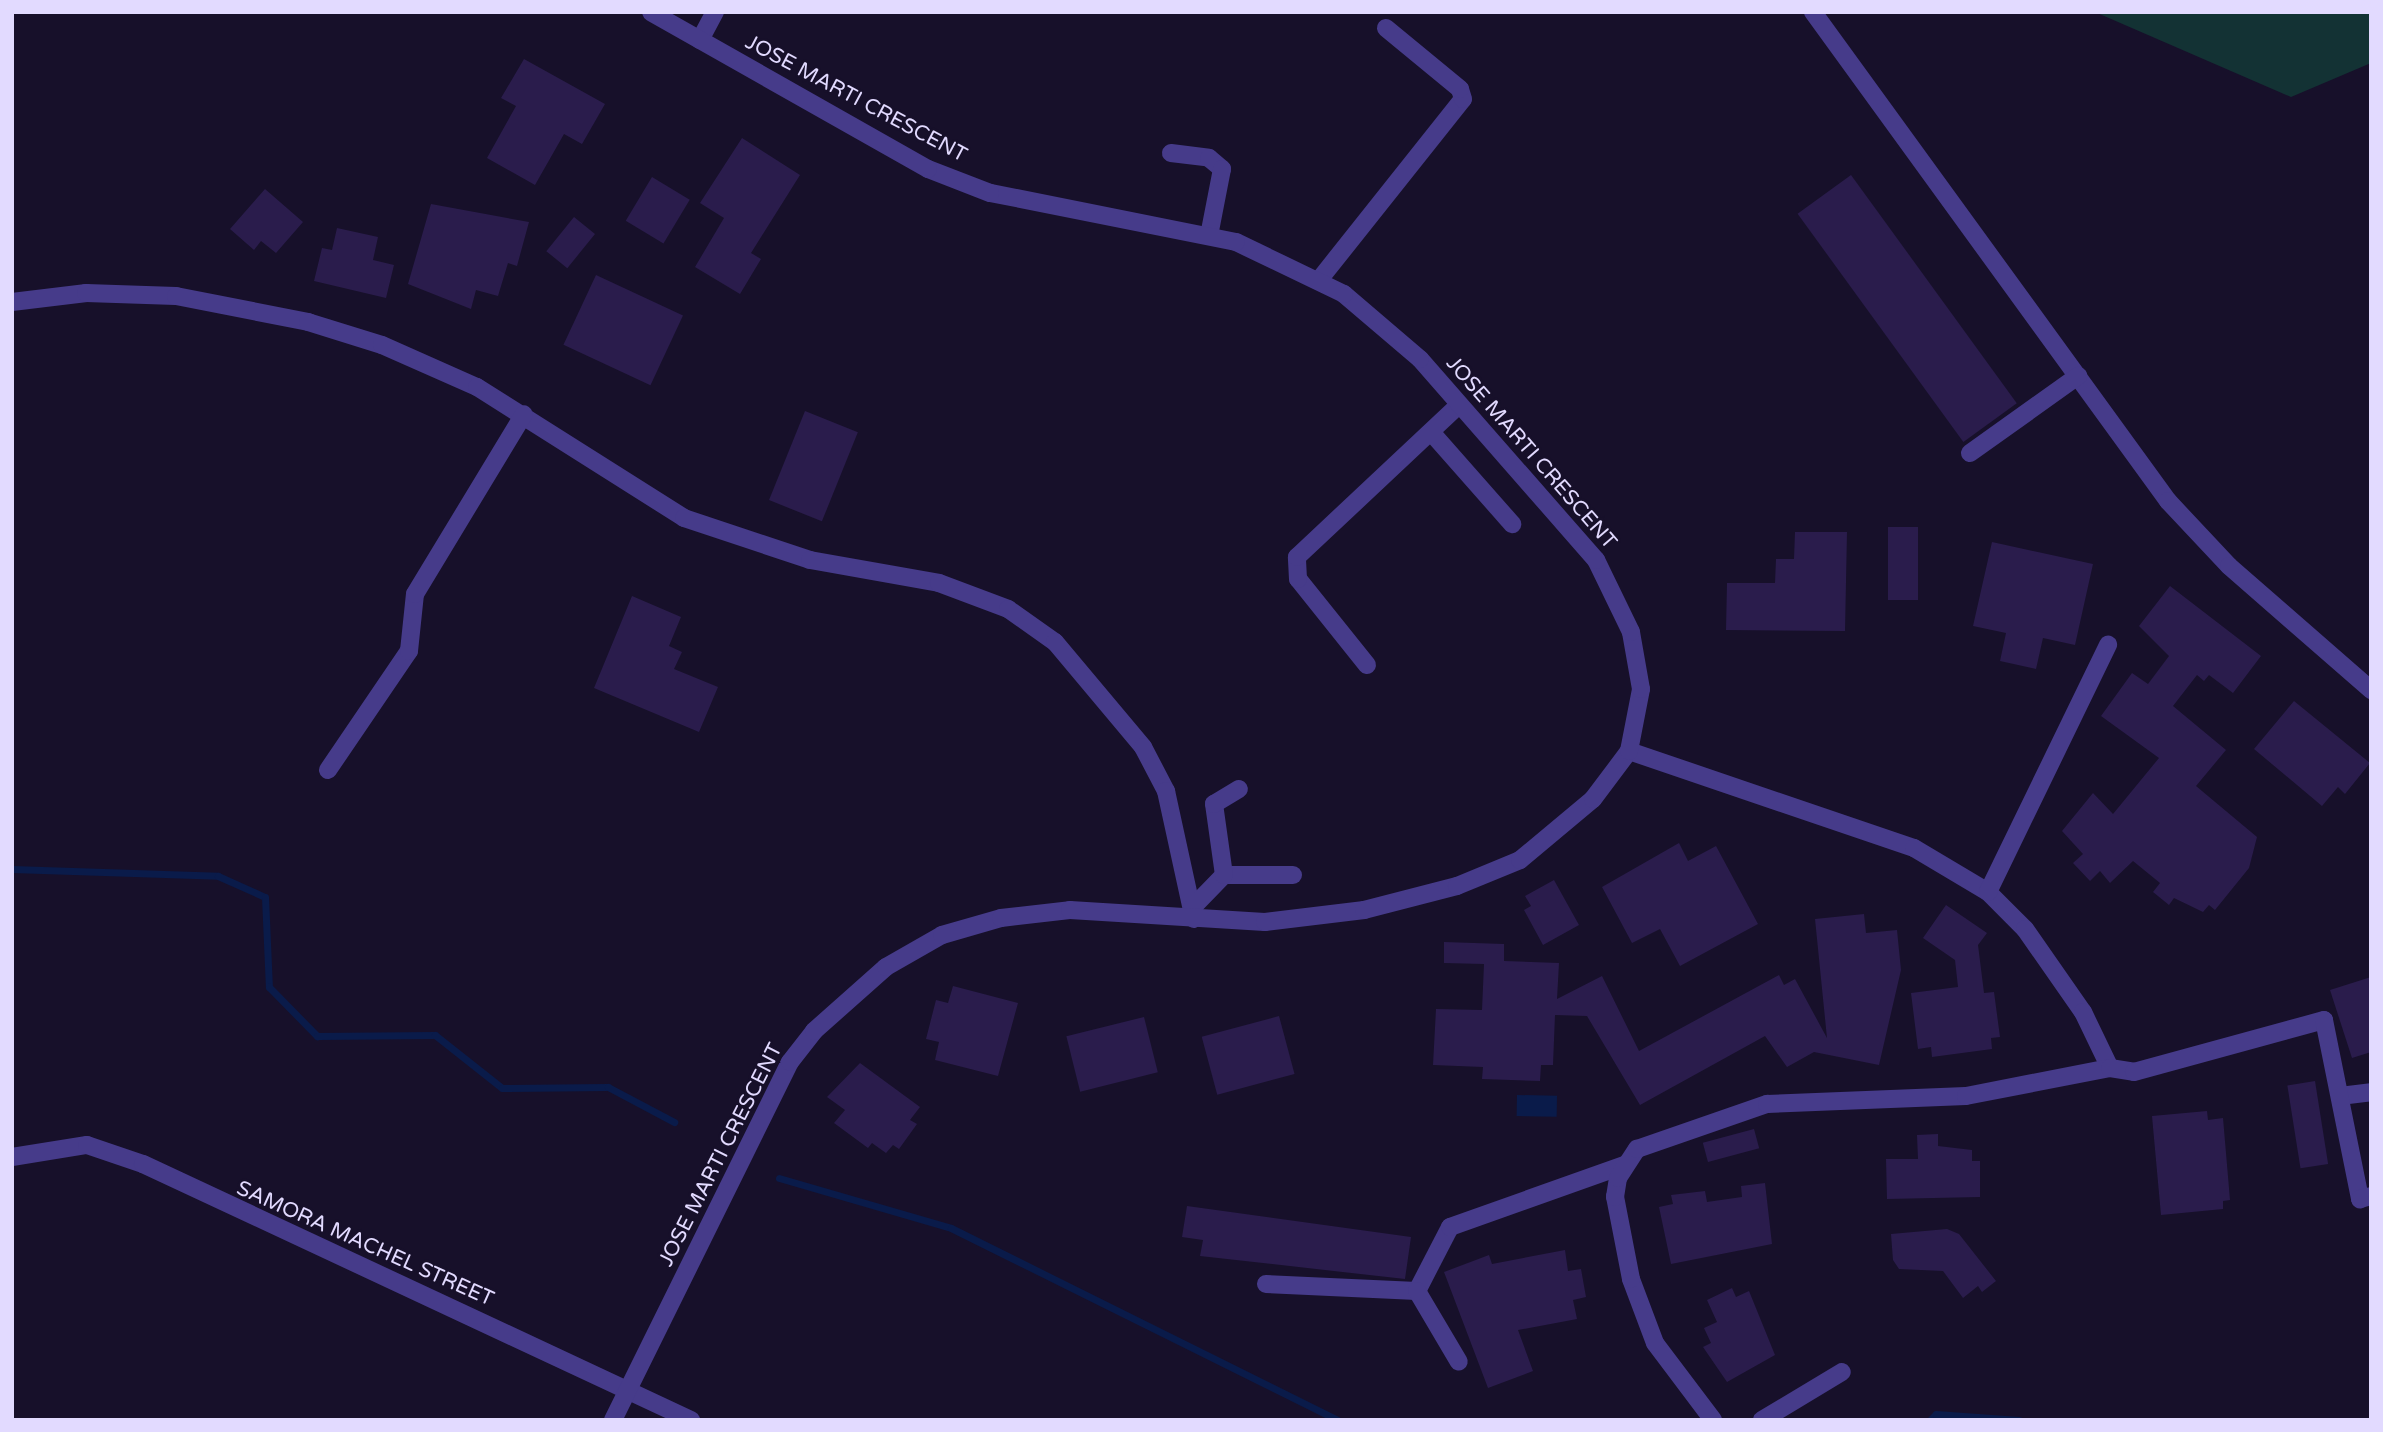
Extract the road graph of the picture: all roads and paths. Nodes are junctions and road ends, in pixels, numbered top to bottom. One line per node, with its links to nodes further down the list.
1 (652, 12): 5 (street, JOSE MARTI CRESCENT)
2 (715, 12): 5 (street)
3 (1813, 12): 10 (street)
4 (1387, 28): 8 (street)
5 (700, 40): 7 (street, JOSE MARTI CRESCENT)
6 (1171, 153): 7 (street)
7 (1209, 236): 8 (street, JOSE MARTI CRESCENT)
8 (1319, 280): 11 (street, JOSE MARTI CRESCENT)
9 (12, 302): 12 (street)
10 (2078, 376): 14 (street); 18 (street)
11 (1460, 405): 13 (street); 19 (street, JOSE MARTI CRESCENT)
12 (524, 414): 20 (street); 25 (street)
13 (1431, 432): 15 (street); 17 (street)
14 (1970, 453)
15 (1512, 524)
16 (2108, 645): 24 (street)
17 (1367, 665)
18 (2371, 690)
19 (1629, 751): 24 (street); 25 (street, JOSE MARTI CRESCENT)
20 (328, 770)
21 (1239, 789): 23 (street)
22 (1293, 875): 23 (street)
23 (1224, 876): 25 (street)
24 (1988, 892): 26 (street)
25 (1193, 914): 36 (street, JOSE MARTI CRESCENT)
26 (2110, 1068): 28 (street); 30 (street)
27 (2371, 1092): 28 (street)
28 (2340, 1097): 31 (street)
29 (12, 1157): 36 (street, SAMORA MACHEL STREET)
30 (1624, 1165): 33 (street); 39 (street)
31 (2371, 1196)
32 (1266, 1284): 33 (street)
33 (1417, 1292): 34 (street)
34 (1459, 1362)
35 (1842, 1372): 40 (street)
36 (628, 1390): 37 (street, JOSE MARTI CRESCENT); 38 (street, SAMORA MACHEL STREET)
37 (613, 1420)
38 (691, 1420)
39 (1713, 1420)
40 (1762, 1420)

